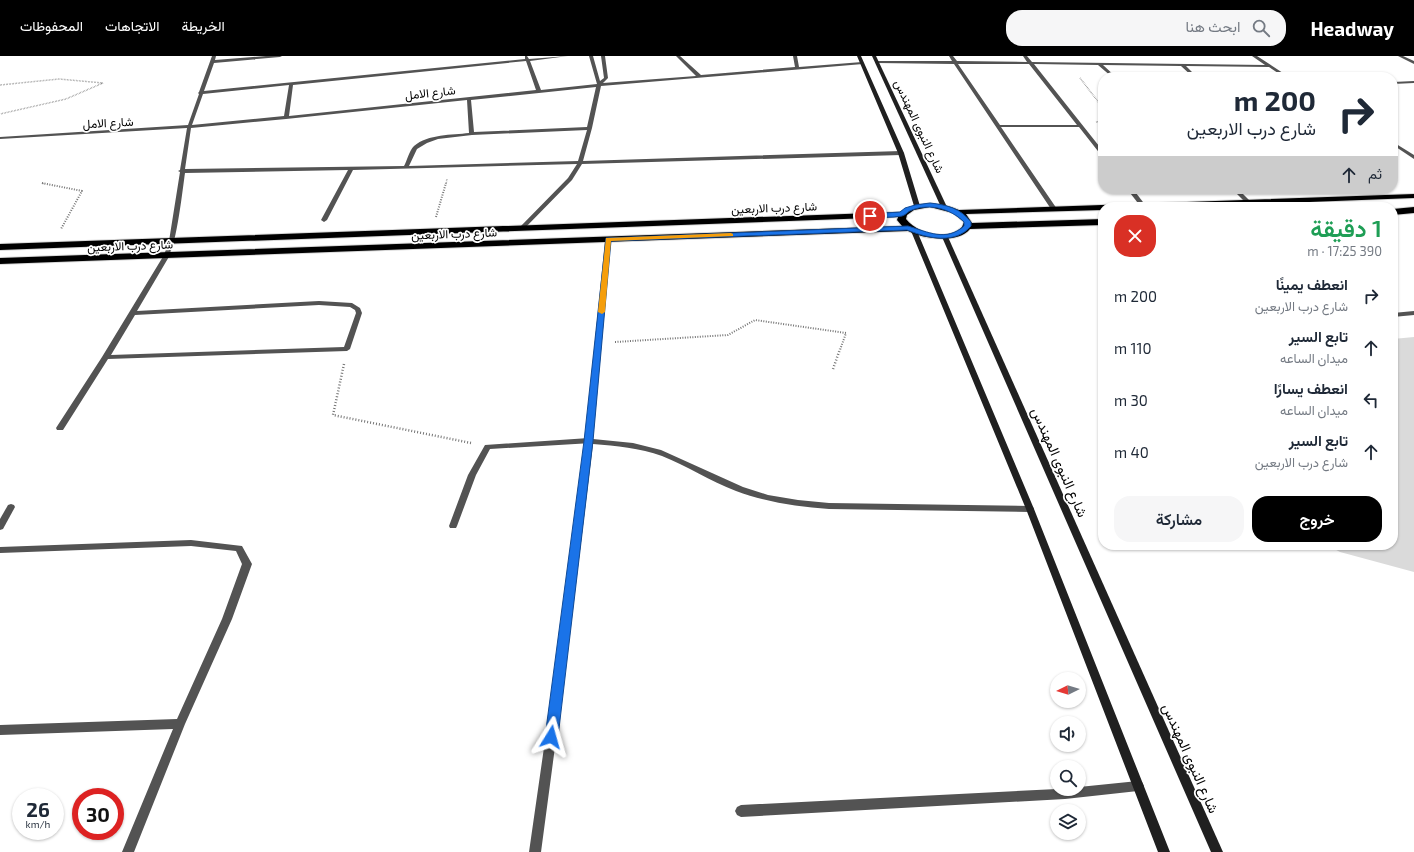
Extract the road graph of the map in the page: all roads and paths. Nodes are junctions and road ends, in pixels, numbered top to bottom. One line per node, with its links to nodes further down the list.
1 (214, 56): 16 (street)
2 (280, 56): 16 (street)
3 (566, 56): 14 (street)
4 (590, 56): 36 (street)
5 (603, 56): 36 (street)
6 (678, 56): 31 (street)
7 (795, 56): 27 (street)
8 (860, 56): 20 (street, شارع النبوى المهندس)
9 (874, 56): 17 (street, شارع النبوى المهندس)
10 (951, 56): 18 (street)
11 (1025, 56): 19 (street)
12 (1254, 56): 26 (street)
13 (1400, 56): 23 (street)
14 (527, 58): 34 (street); 37 (street)
15 (1109, 60): 24 (street)
16 (211, 62): 38 (street)
17 (877, 62): 18 (street); 65 (street, شارع النبوى المهندس)
18 (954, 62): 19 (street); 43 (street)
19 (1030, 62): 21 (street); 44 (street)
20 (862, 63): 27 (street, شارع الامل); 51 (street, شارع النبوى المهندس)
21 (1068, 63): 22 (street); 40 (path)
22 (1099, 63): 24 (street); 28 (street)
23 (1414, 63)
24 (1113, 64): 25 (street)
25 (1182, 65): 26 (street); 29 (street)
26 (1270, 66): 30 (street)
27 (797, 68): 31 (street, شارع الامل)
28 (1109, 72)
29 (1190, 72)
30 (1279, 72)
31 (699, 76): 36 (street, شارع الامل)
32 (1414, 82): 33 (street)
33 (1398, 83)
34 (290, 84): 38 (street); 42 (street)
35 (0, 85): 41 (path)
36 (599, 85): 37 (street, شارع الامل); 46 (street)
37 (539, 91): 39 (street, شارع الامل)
38 (200, 93): 45 (street)
39 (469, 98): 42 (street, شارع الامل); 47 (street)
40 (1098, 102)
41 (0, 114)
42 (286, 118): 45 (street, شارع الامل)
43 (998, 126): 44 (street); 67 (street)
44 (1081, 126): 50 (street)
45 (189, 128): 48 (street, شارع الامل); 57 (street)
46 (590, 128): 47 (street); 53 (street)
47 (472, 134): 55 (street)
48 (0, 138)
49 (1398, 146): 52 (street)
50 (1098, 148)
51 (901, 153): 53 (street); 64 (street, شارع النبوى المهندس)
52 (1414, 157)
53 (580, 163): 54 (street); 76 (street)
54 (451, 167): 55 (street); 73 (path)
55 (406, 168): 56 (street)
56 (351, 169): 57 (street); 72 (street)
57 (181, 171): 80 (street)
58 (42, 183): 81 (path)
59 (1134, 194): 62 (street)
60 (1240, 194): 63 (street)
61 (1414, 196): 63 (highway)
62 (1140, 202)
63 (1248, 202)
64 (917, 206): 65 (highway); 71 (highway)
65 (944, 207): 69 (highway)
66 (1098, 207): 67 (highway)
67 (1054, 209): 69 (highway)
68 (1414, 210): 70 (highway)
69 (959, 212): 75 (highway)
70 (1398, 212)
71 (902, 214): 76 (highway, شارع درب الاربعين); 77 (highway)
72 (324, 220)
73 (435, 220)
74 (1098, 222): 75 (highway)
75 (968, 226): 78 (highway)
76 (521, 229): 80 (highway, شارع درب الاربعين)
77 (911, 230): 78 (highway, شارع درب الاربعين); 79 (highway, شارع درب الاربعين); 96 (street)
78 (944, 236): 107 (street, شارع النبوى المهندس)
79 (608, 240): 83 (highway, شارع درب الاربعين); 88 (street)
80 (172, 241): 81 (highway, شارع درب الاربعين); 83 (street)
81 (53, 246): 82 (highway, شارع درب الاربعين)
82 (0, 248)
83 (168, 255): 84 (highway, شارع درب الاربعين); 86 (street)
84 (0, 261)
85 (1414, 312): 87 (street)
86 (132, 313): 89 (street); 90 (street)
87 (1398, 314)
88 (599, 343): 91 (path); 93 (street)
89 (347, 349): 90 (street); 94 (path)
90 (106, 357): 92 (street)
91 (833, 369)
92 (60, 428)
93 (589, 441): 94 (street); 96 (street); 105 (street)
94 (488, 447): 97 (street)
95 (11, 507): 98 (street)
96 (1030, 509): 102 (street)
97 (453, 526)
98 (0, 528)
99 (0, 550): 100 (street)
100 (180, 724): 101 (street); 104 (street)
101 (0, 730)
102 (1138, 786): 103 (street); 106 (street)
103 (741, 811)
104 (128, 852)
105 (535, 852)
106 (1164, 852)
107 (1217, 852)

